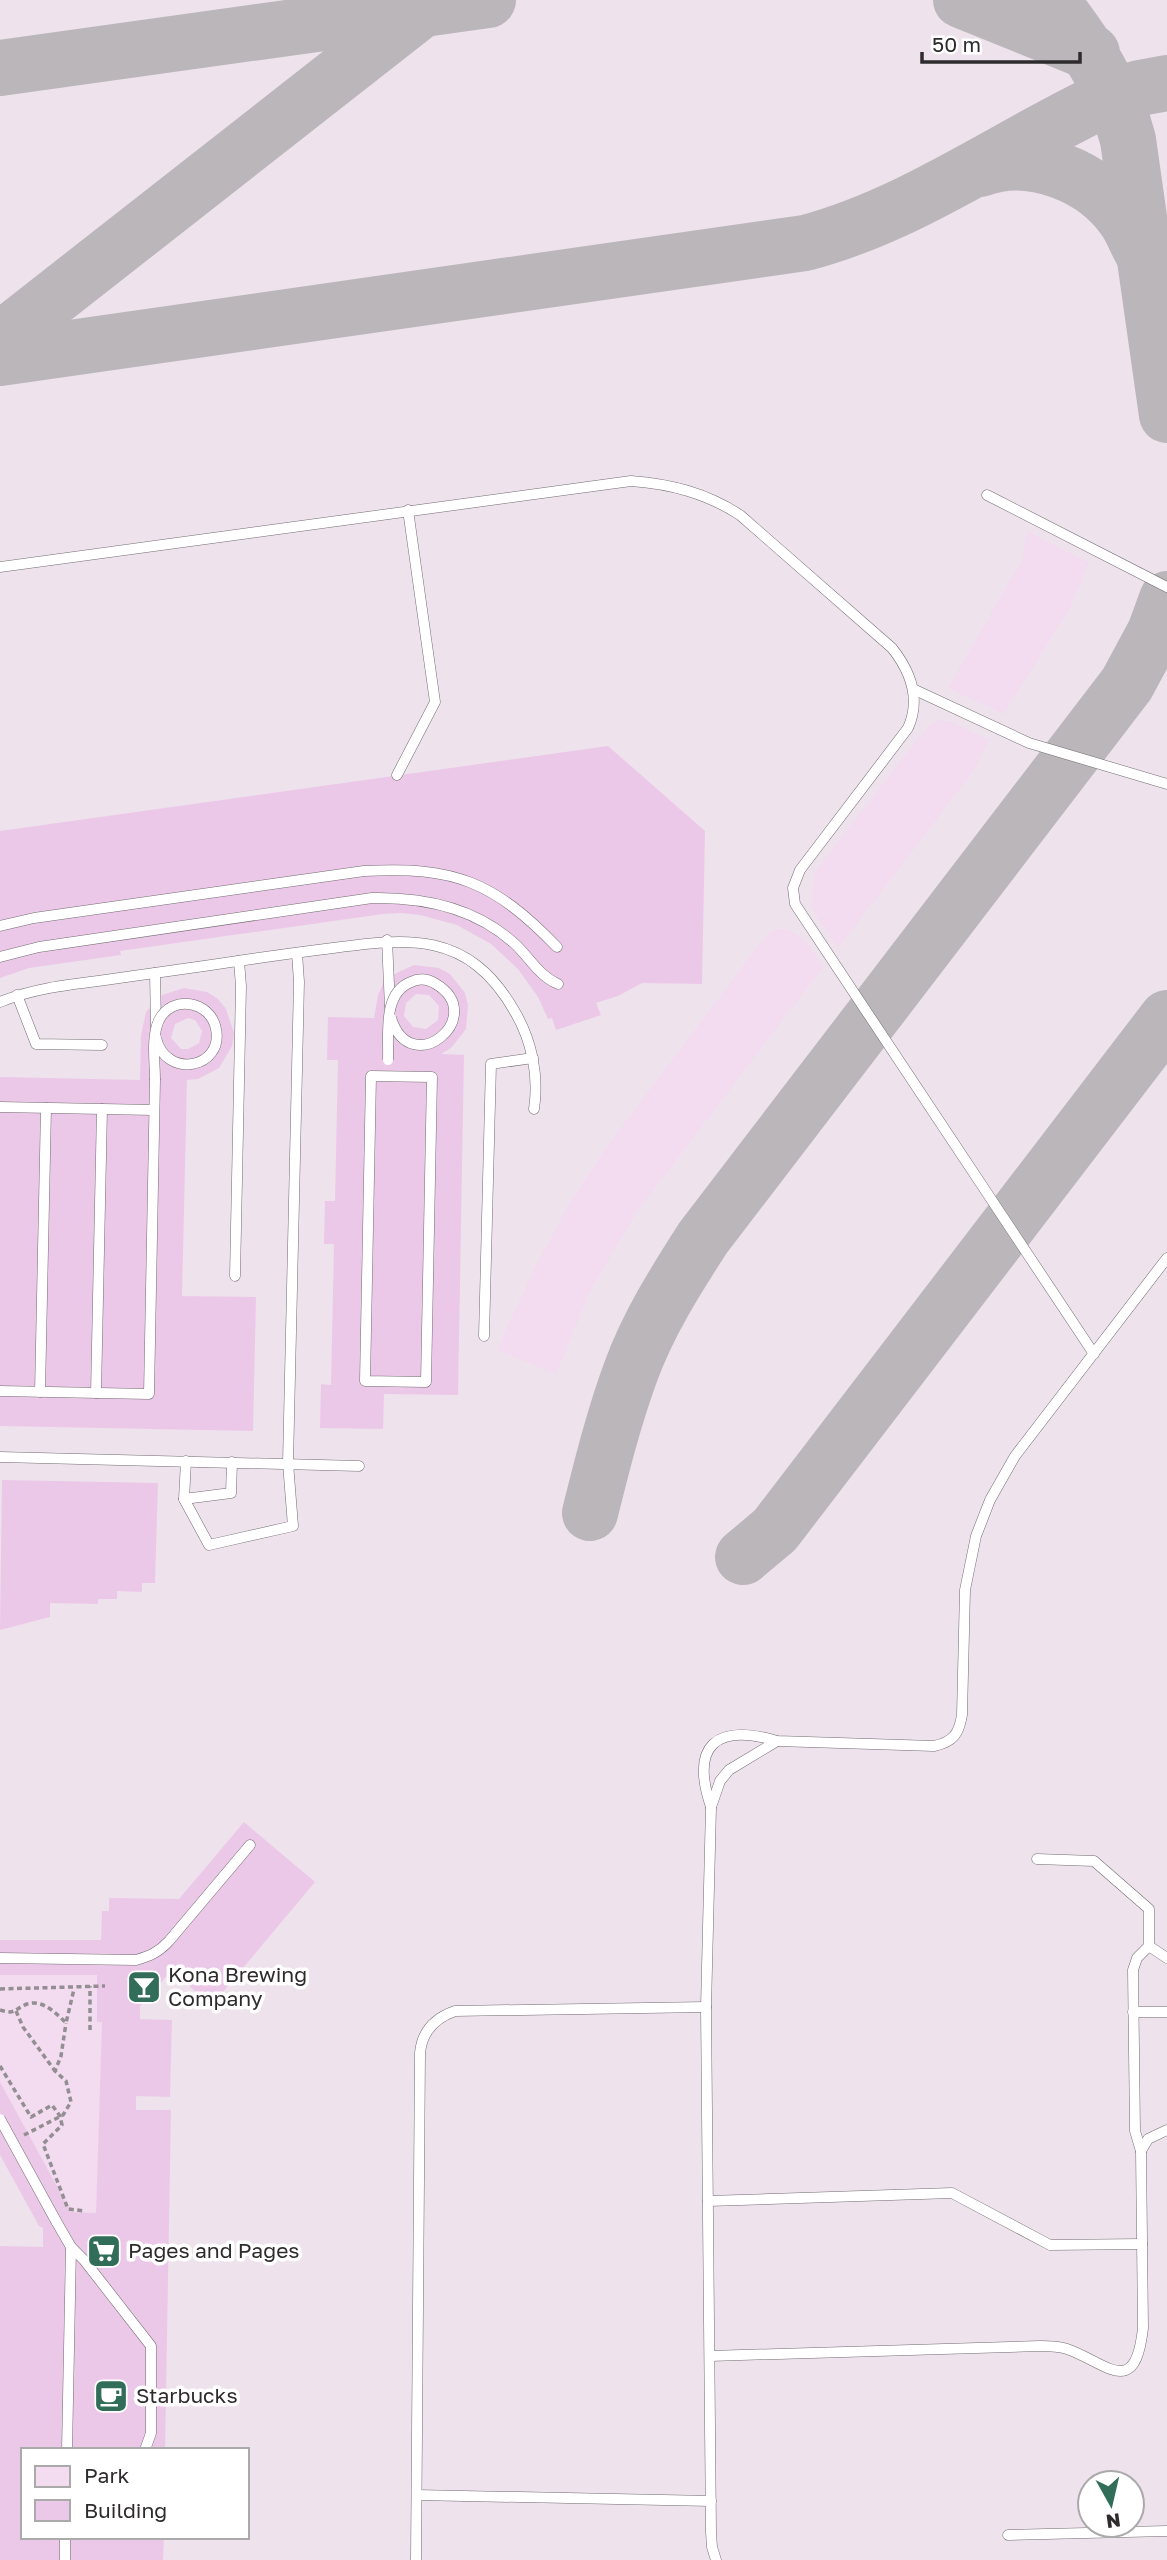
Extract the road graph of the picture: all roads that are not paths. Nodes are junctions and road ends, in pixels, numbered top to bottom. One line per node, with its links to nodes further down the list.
1 (987, 495): 4 (lane)
2 (408, 510): 3 (lane); 5 (lane); 6 (lane)
3 (0, 567)
4 (1167, 587)
5 (913, 690): 7 (lane); 29 (lane)
6 (397, 775)
7 (1167, 784)
8 (0, 926): 10 (lane)
9 (387, 940): 11 (lane); 19 (lane); 20 (lane, bridge)
10 (557, 947)
11 (297, 953): 13 (lane); 36 (lane)
12 (0, 957): 15 (lane)
13 (239, 961): 14 (lane); 27 (lane)
14 (155, 973): 16 (lane); 25 (lane, bridge)
15 (558, 984)
16 (17, 995): 17 (lane); 18 (lane)
17 (0, 1002)
18 (102, 1045)
19 (533, 1058): 23 (lane); 28 (lane)
20 (387, 1076): 20 (lane)
21 (0, 1107): 22 (lane)
22 (47, 1108): 24 (lane); 31 (lane)
23 (534, 1109)
24 (102, 1110): 25 (lane); 32 (lane)
25 (154, 1110): 32 (lane)
26 (1167, 1258): 29 (lane)
27 (234, 1276)
28 (484, 1336)
29 (1094, 1354): 39 (lane)
30 (0, 1391): 31 (lane)
31 (40, 1392): 32 (lane)
32 (96, 1393)
33 (0, 1457): 34 (lane)
34 (186, 1461): 35 (lane); 38 (lane)
35 (232, 1462): 36 (lane); 38 (lane)
36 (288, 1463): 37 (lane); 38 (lane)
37 (359, 1466)
38 (184, 1499)
39 (777, 1741): 40 (lane); 40 (lane)
40 (710, 1807): 46 (lane)
41 (250, 1845): 44 (lane)
42 (1037, 1859): 43 (lane)
43 (1149, 1946): 45 (lane); 47 (lane)
44 (0, 1958)
45 (1167, 1958)
46 (706, 2007): 52 (lane); 60 (lane)
47 (1132, 2012): 48 (lane); 51 (lane)
48 (1167, 2012)
49 (0, 2119): 54 (lane, bridge)
50 (1167, 2130): 51 (lane)
51 (1141, 2151): 53 (lane)
52 (708, 2201): 53 (lane); 55 (lane)
53 (1142, 2244): 55 (lane)
54 (71, 2247): 56 (lane); 59 (lane)
55 (710, 2356): 61 (lane)
56 (67, 2433): 57 (lane); 58 (lane)
57 (67, 2448)
58 (76, 2448)
59 (146, 2448)
60 (417, 2495): 61 (lane); 66 (lane)
61 (711, 2501): 67 (lane)
62 (1167, 2531): 63 (lane)
63 (1008, 2535)
64 (65, 2539): 65 (lane)
65 (65, 2560)
66 (416, 2560)
67 (716, 2560)

